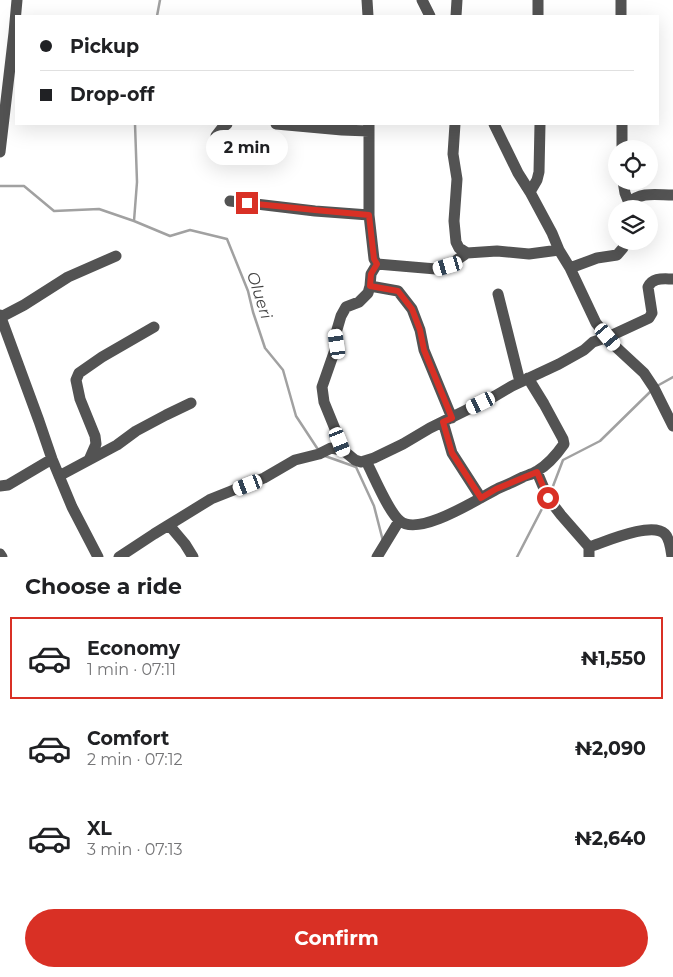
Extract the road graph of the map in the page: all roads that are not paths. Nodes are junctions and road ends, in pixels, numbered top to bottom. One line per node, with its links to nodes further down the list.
1 (17, 0): 7 (street)
2 (367, 0): 8 (street)
3 (422, 0): 9 (street)
4 (457, 0): 10 (street)
5 (538, 0): 11 (street)
6 (621, 0): 12 (street)
7 (16, 15)
8 (368, 15)
9 (430, 15)
10 (456, 15)
11 (538, 15)
12 (621, 15)
13 (15, 22): 23 (street)
14 (225, 125): 21 (street)
15 (287, 125): 20 (street)
16 (455, 125): 31 (street)
17 (494, 125): 24 (street)
18 (540, 125): 24 (street)
19 (622, 125): 22 (street)
20 (369, 127): 28 (street)
21 (216, 136)
22 (622, 140)
23 (0, 152)
24 (530, 192): 29 (street)
25 (673, 195): 26 (street)
26 (633, 200)
27 (230, 201): 28 (street)
28 (369, 215): 33 (street)
29 (559, 250): 31 (street); 34 (street)
30 (621, 250): 34 (street)
31 (467, 253): 33 (street)
32 (116, 256): 38 (street)
33 (377, 264): 36 (street)
34 (570, 268): 39 (street)
35 (673, 279): 41 (street)
36 (370, 286): 45 (street); 47 (street)
37 (498, 294): 43 (street)
38 (0, 316): 48 (street)
39 (596, 323): 41 (street); 42 (street)
40 (154, 327): 49 (street)
41 (608, 337): 42 (street); 46 (street)
42 (592, 342): 43 (street)
43 (524, 380): 45 (street); 51 (street)
44 (191, 403): 49 (street)
45 (447, 420): 50 (street); 54 (street)
46 (673, 426)
47 (344, 451): 50 (street); 56 (street)
48 (52, 459): 52 (street); 53 (street)
49 (89, 460): 52 (street)
50 (366, 460): 55 (street)
51 (537, 472): 54 (street); 57 (street)
52 (60, 476): 59 (street)
53 (0, 486)
54 (481, 498): 55 (street)
55 (399, 521): 58 (street)
56 (169, 525): 60 (street); 61 (street)
57 (589, 552): 62 (street)
58 (378, 556)
59 (98, 557)
60 (119, 557)
61 (193, 557)
62 (672, 557)

